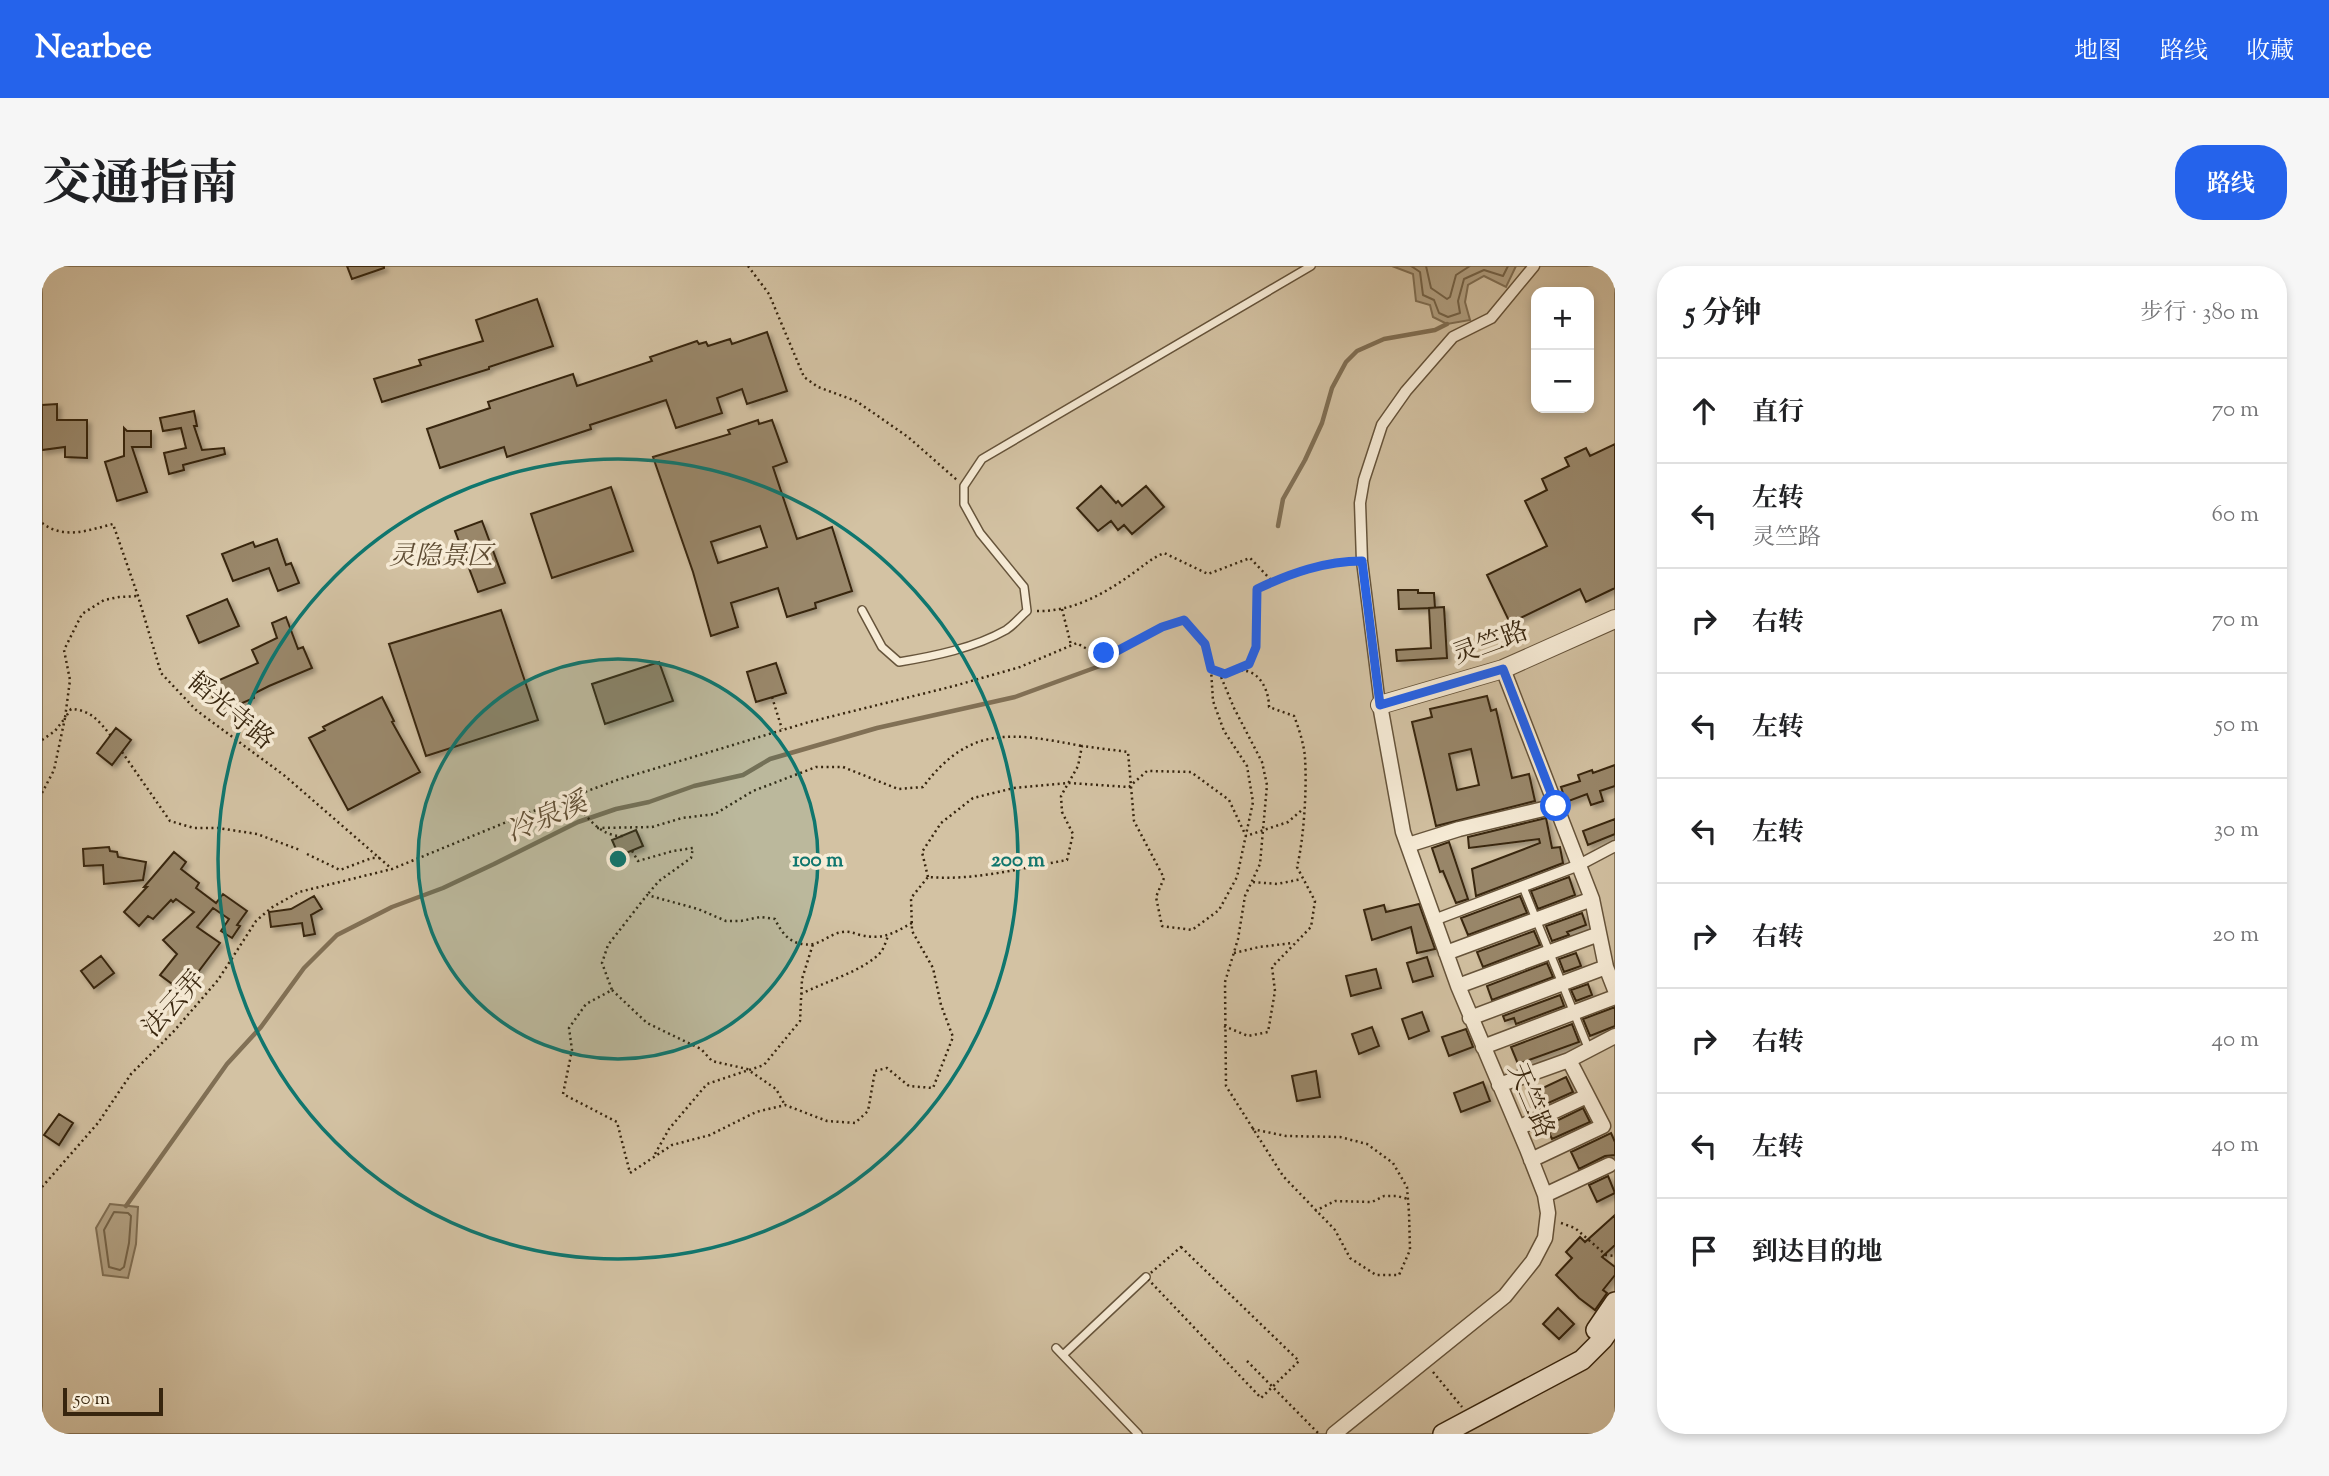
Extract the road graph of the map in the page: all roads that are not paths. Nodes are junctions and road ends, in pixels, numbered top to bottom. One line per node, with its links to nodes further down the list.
1 (1311, 266): 3 (lane)
2 (1534, 266): 6 (street)
3 (862, 610)
4 (1615, 619): 5 (street, 灵竺路)
5 (1503, 669): 6 (street, 灵竺路); 7 (street)
6 (1380, 705): 8 (street, 天竺路)
7 (1556, 806): 8 (street); 10 (street)
8 (1408, 845): 13 (street, 天竺路)
9 (1615, 846): 10 (street)
10 (1580, 865): 11 (street); 12 (street)
11 (1523, 887): 13 (street); 14 (lane)
12 (1592, 899): 14 (street); 15 (street)
13 (1434, 919): 17 (street, 天竺路)
14 (1536, 919): 16 (lane); 17 (street)
15 (1599, 934): 16 (street); 18 (street)
16 (1550, 952): 19 (lane); 20 (street)
17 (1446, 953): 20 (street, 天竺路)
18 (1606, 967): 19 (street); 21 (street)
19 (1561, 984): 23 (lane); 24 (street)
20 (1458, 986): 24 (street, 天竺路)
21 (1615, 990)
22 (1615, 997): 23 (street)
23 (1573, 1013): 26 (street); 27 (lane)
24 (1470, 1018): 26 (street, 天竺路)
25 (1615, 1036): 27 (street)
26 (1483, 1047): 29 (street, 天竺路)
27 (1588, 1050): 28 (street)
28 (1569, 1060): 29 (street); 30 (street)
29 (1499, 1085): 31 (street, 天竺路)
30 (1587, 1096): 31 (street); 32 (street)
31 (1518, 1128): 32 (street, 天竺路)
32 (1531, 1160): 34 (street, 天竺路)
33 (1609, 1165): 34 (street)
34 (1545, 1195): 42 (street, 天竺路)
35 (1146, 1277): 39 (lane)
36 (1615, 1302): 40 (main road)
37 (1615, 1321): 40 (main road)
38 (1056, 1348): 39 (lane)
39 (1063, 1355): 41 (lane)
40 (1538, 1381): 43 (main road)
41 (1138, 1434)
42 (1334, 1434)
43 (1443, 1434)

